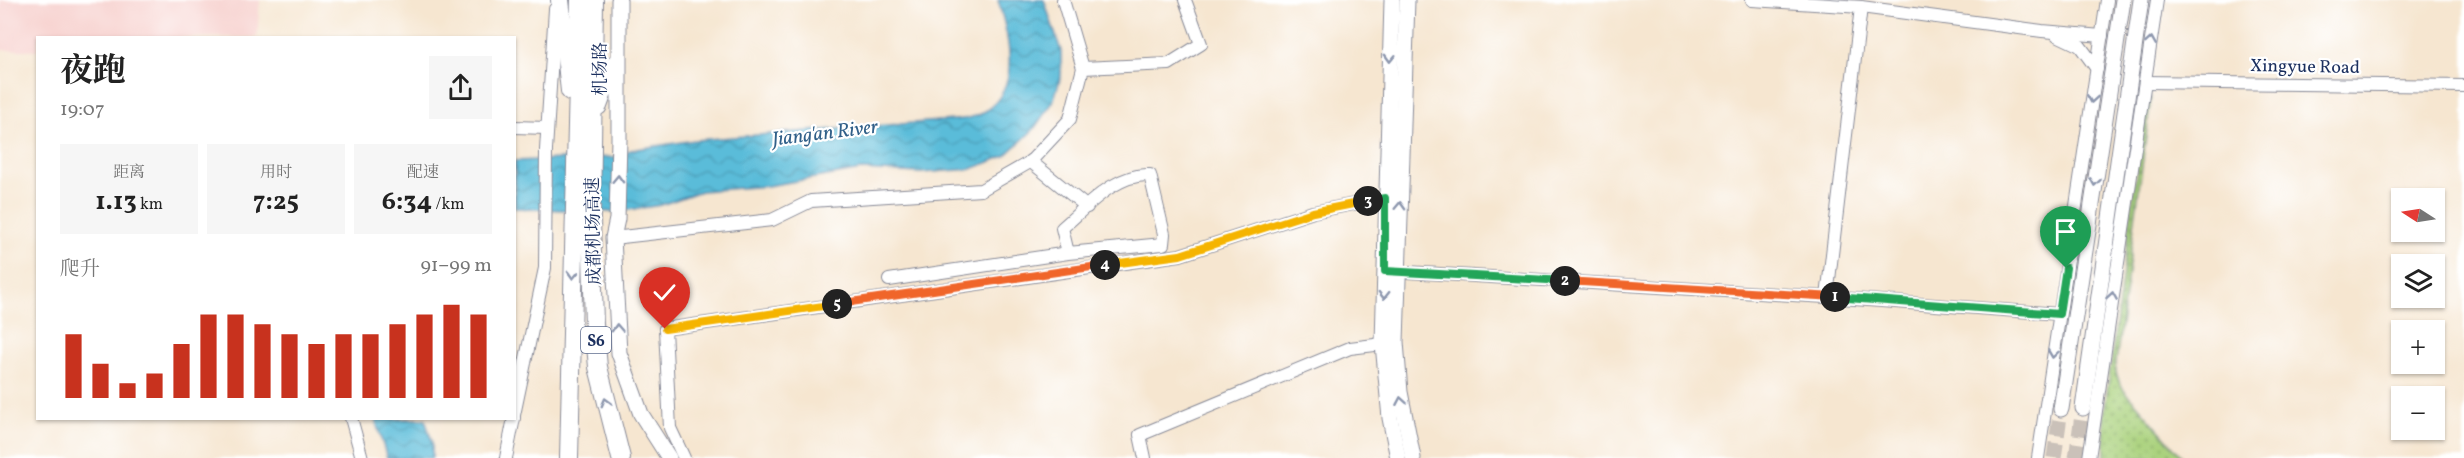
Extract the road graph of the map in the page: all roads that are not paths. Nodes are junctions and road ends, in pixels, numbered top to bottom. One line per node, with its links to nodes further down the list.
1 (555, 0): 27 (street)
2 (560, 0): 28 (highway)
3 (580, 0): 28 (highway, 成都机场高速 / S6)
4 (594, 0): 25 (highway, 成都机场高速 / S6)
5 (613, 0): 19 (main road)
6 (619, 0): 24 (main road, 机场路)
7 (1063, 0): 20 (street)
8 (1392, 0): 31 (main road, one-way to 31)
9 (1407, 0): 36 (main road, one-way to 9)
10 (1752, 0): 16 (street)
11 (2107, 0): 18 (street)
12 (2123, 0): 43 (main road, one-way to 43)
13 (2141, 0): 42 (main road)
14 (2157, 0): 22 (street, one-way to 14)
15 (1189, 1): 20 (street)
16 (1861, 7): 17 (street); 38 (street)
17 (2042, 31): 18 (street); 21 (street)
18 (2102, 36): 21 (street)
19 (613, 65): 24 (main road); 25 (highway)
20 (1083, 68): 30 (street)
21 (2097, 69): 39 (street, one-way to 39)
22 (2145, 82): 23 (street, Xingyue Road); 56 (street, one-way to 22)
23 (2464, 86)
24 (619, 106): 34 (main road, 机场路, one-way to 24)
25 (592, 122): 29 (highway, 成都机场高速 / S6)
26 (516, 128): 27 (street)
27 (547, 128): 41 (street)
28 (579, 135): 29 (highway, 成都机场高速 / S6)
29 (585, 153): 33 (highway, 成都机场高速 / S6)
30 (1030, 161): 32 (street); 34 (street)
31 (1385, 198): 36 (main road); 51 (street)
32 (1088, 207): 35 (street); 35 (street)
33 (583, 217): 48 (highway, 成都机场高速 / S6, one-way to 48); 49 (highway, 成都机场高速 / S6, one-way to 33)
34 (613, 238): 50 (main road, 机场路, one-way to 34)
35 (1068, 254): 37 (street)
36 (1392, 272): 38 (street); 40 (main road, one-way to 40); 54 (main road, one-way to 36)
37 (889, 280)
38 (1827, 297): 39 (street)
39 (2059, 314): 55 (street, one-way to 55)
40 (1383, 344): 52 (street); 53 (main road)
41 (516, 407)
42 (2083, 408)
43 (2061, 409)
44 (352, 420): 46 (street)
45 (513, 420): 47 (street)
46 (362, 458)
47 (506, 458)
48 (569, 458)
49 (621, 458)
50 (669, 458)
51 (684, 458)
52 (1145, 458)
53 (1398, 458)
54 (1413, 458)
55 (2038, 458)
56 (2089, 458)

